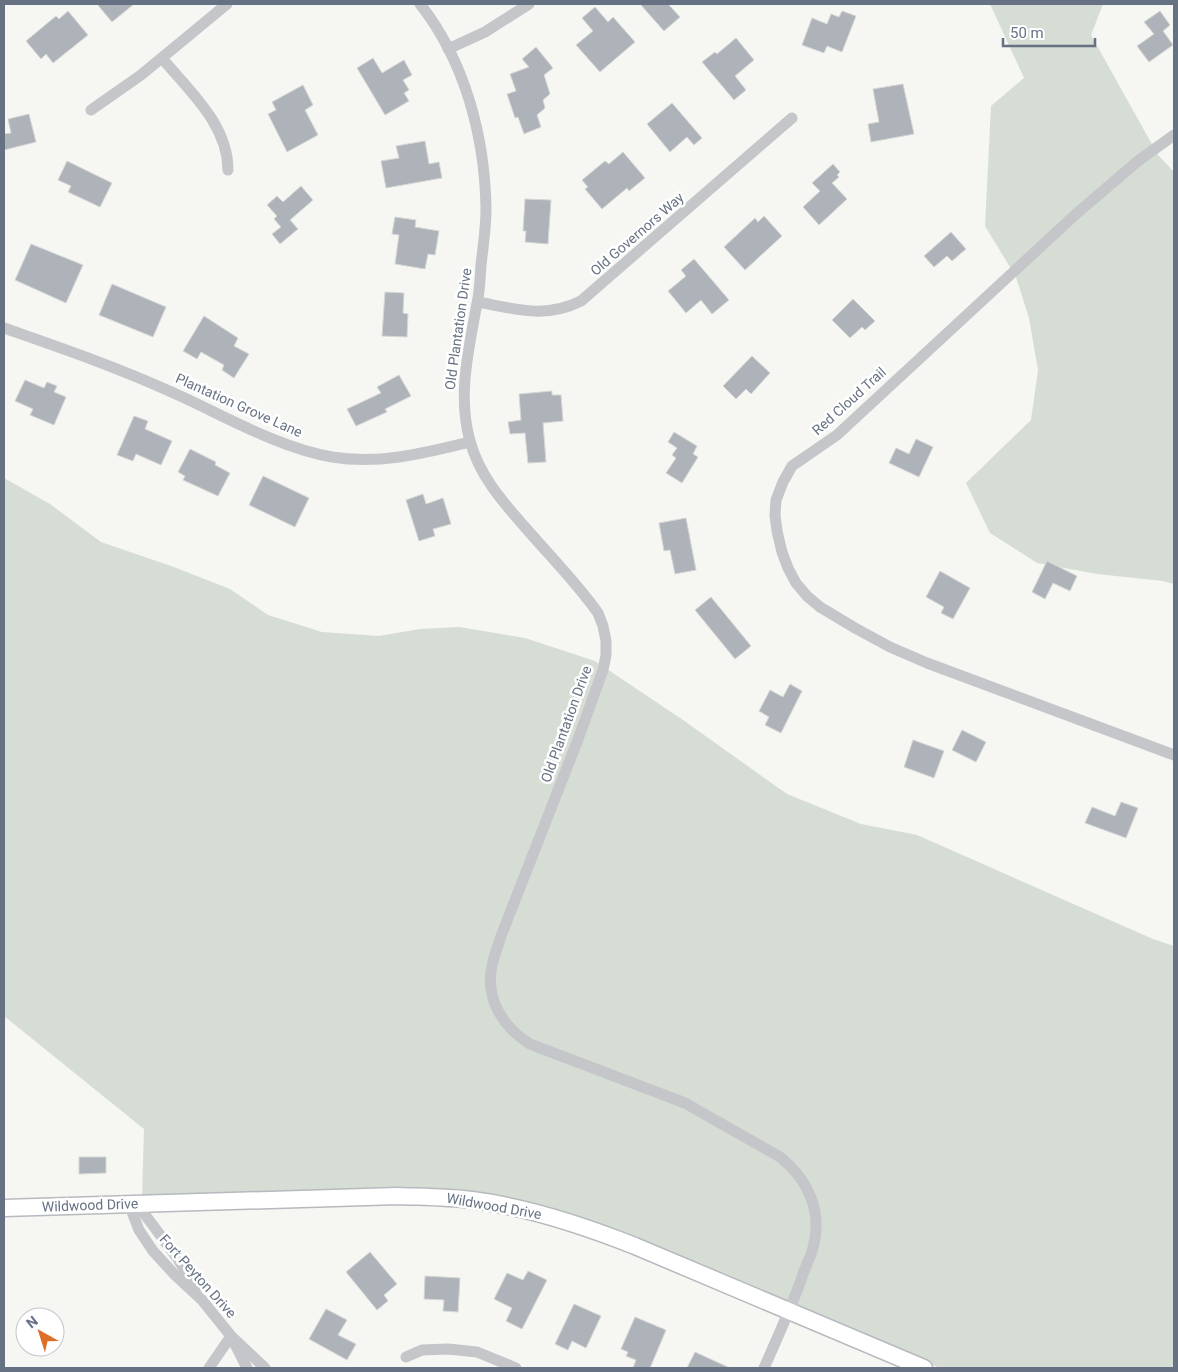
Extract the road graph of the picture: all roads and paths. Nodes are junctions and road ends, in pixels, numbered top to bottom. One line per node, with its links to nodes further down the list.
1 (227, 4): 5 (street)
2 (420, 4): 4 (street, Old Plantation Drive)
3 (529, 4): 4 (street)
4 (448, 49): 10 (street, Old Plantation Drive)
5 (162, 58): 6 (street); 9 (street)
6 (91, 110)
7 (792, 118): 10 (street, Old Governors Way)
8 (1174, 135): 13 (street, Red Cloud Trail)
9 (228, 170)
10 (478, 302): 12 (street, Old Plantation Drive)
11 (4, 328): 12 (street, Plantation Grove Lane)
12 (470, 442): 17 (street, Old Plantation Drive)
13 (1174, 755)
14 (133, 1204): 15 (street, Wildwood Drive); 16 (street); 16 (street, Fort Peyton Drive); 17 (street, Wildwood Drive)
15 (4, 1208)
16 (202, 1300): 18 (street, Fort Peyton Drive)
17 (789, 1312): 24 (street, Old Plantation Drive); 25 (street, Wildwood Drive)
18 (231, 1336): 20 (street); 21 (street, Fort Peyton Drive); 22 (street)
19 (406, 1357): 23 (street)
20 (209, 1368)
21 (246, 1368)
22 (265, 1368)
23 (516, 1368)
24 (764, 1368)
25 (924, 1368)

